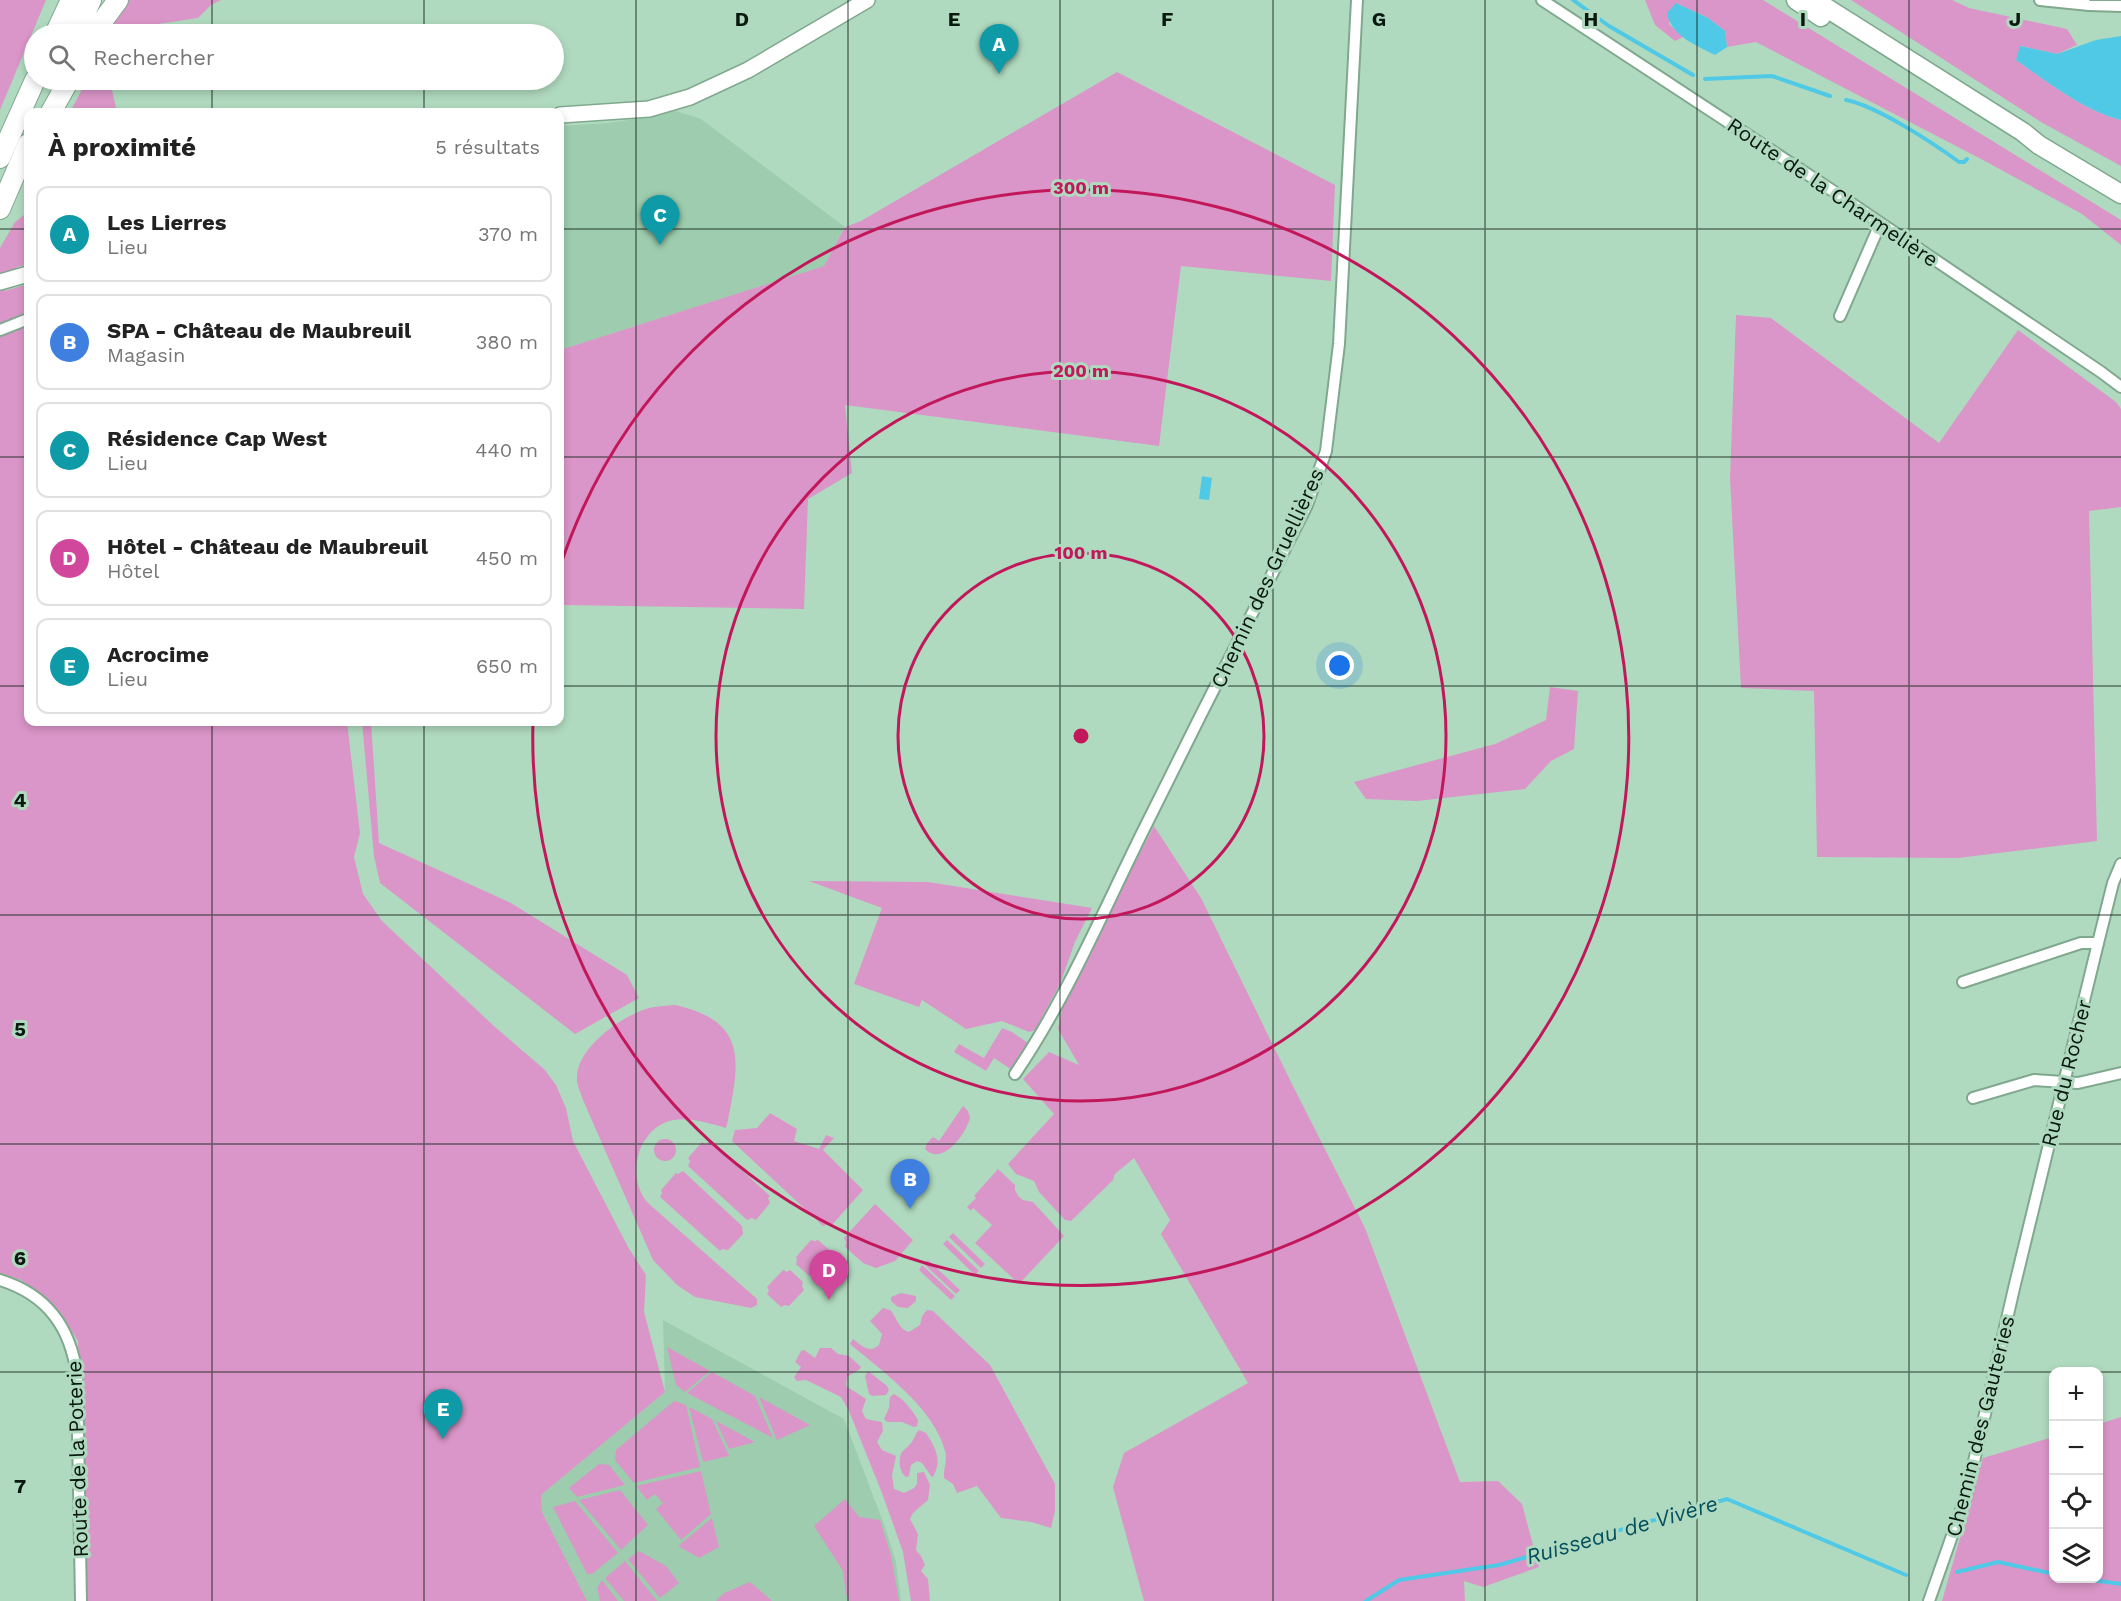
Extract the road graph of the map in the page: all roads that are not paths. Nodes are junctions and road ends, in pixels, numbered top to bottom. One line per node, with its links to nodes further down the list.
1 (71, 0): 11 (highway)
2 (91, 0): 12 (highway)
3 (118, 0): 13 (highway)
4 (867, 0): 19 (main road)
5 (1357, 0): 36 (street, Chemin des Gruellières)
6 (1542, 0): 25 (street, Route de la Charmelière)
7 (1796, 0): 20 (main road)
8 (1814, 0): 20 (main road)
9 (2046, 1): 10 (street)
10 (2121, 6)
11 (60, 24)
12 (80, 24)
13 (99, 24)
14 (31, 90): 22 (highway)
15 (52, 90): 17 (highway)
16 (63, 90): 18 (highway)
17 (44, 108)
18 (53, 108)
19 (564, 115)
20 (2039, 145): 23 (main road)
21 (24, 153): 24 (highway)
22 (0, 158)
23 (2121, 194)
24 (0, 209)
25 (1880, 224): 28 (street); 31 (street, Route de la Charmelière)
26 (24, 275): 27 (main road)
27 (0, 282)
28 (1840, 316)
29 (24, 321): 30 (street)
30 (0, 330)
31 (2121, 387)
32 (2121, 864): 33 (street, Rue du Rocher)
33 (2098, 943): 34 (street); 37 (street, Rue du Rocher)
34 (1963, 982)
35 (2121, 1073): 37 (street)
36 (1016, 1074)
37 (2064, 1082): 38 (street); 40 (street, Rue du Rocher)
38 (1973, 1098)
39 (0, 1280): 41 (street, Route de la Poterie)
40 (2015, 1284): 42 (street, Chemin des Gauteries)
41 (81, 1601)
42 (1929, 1601)

